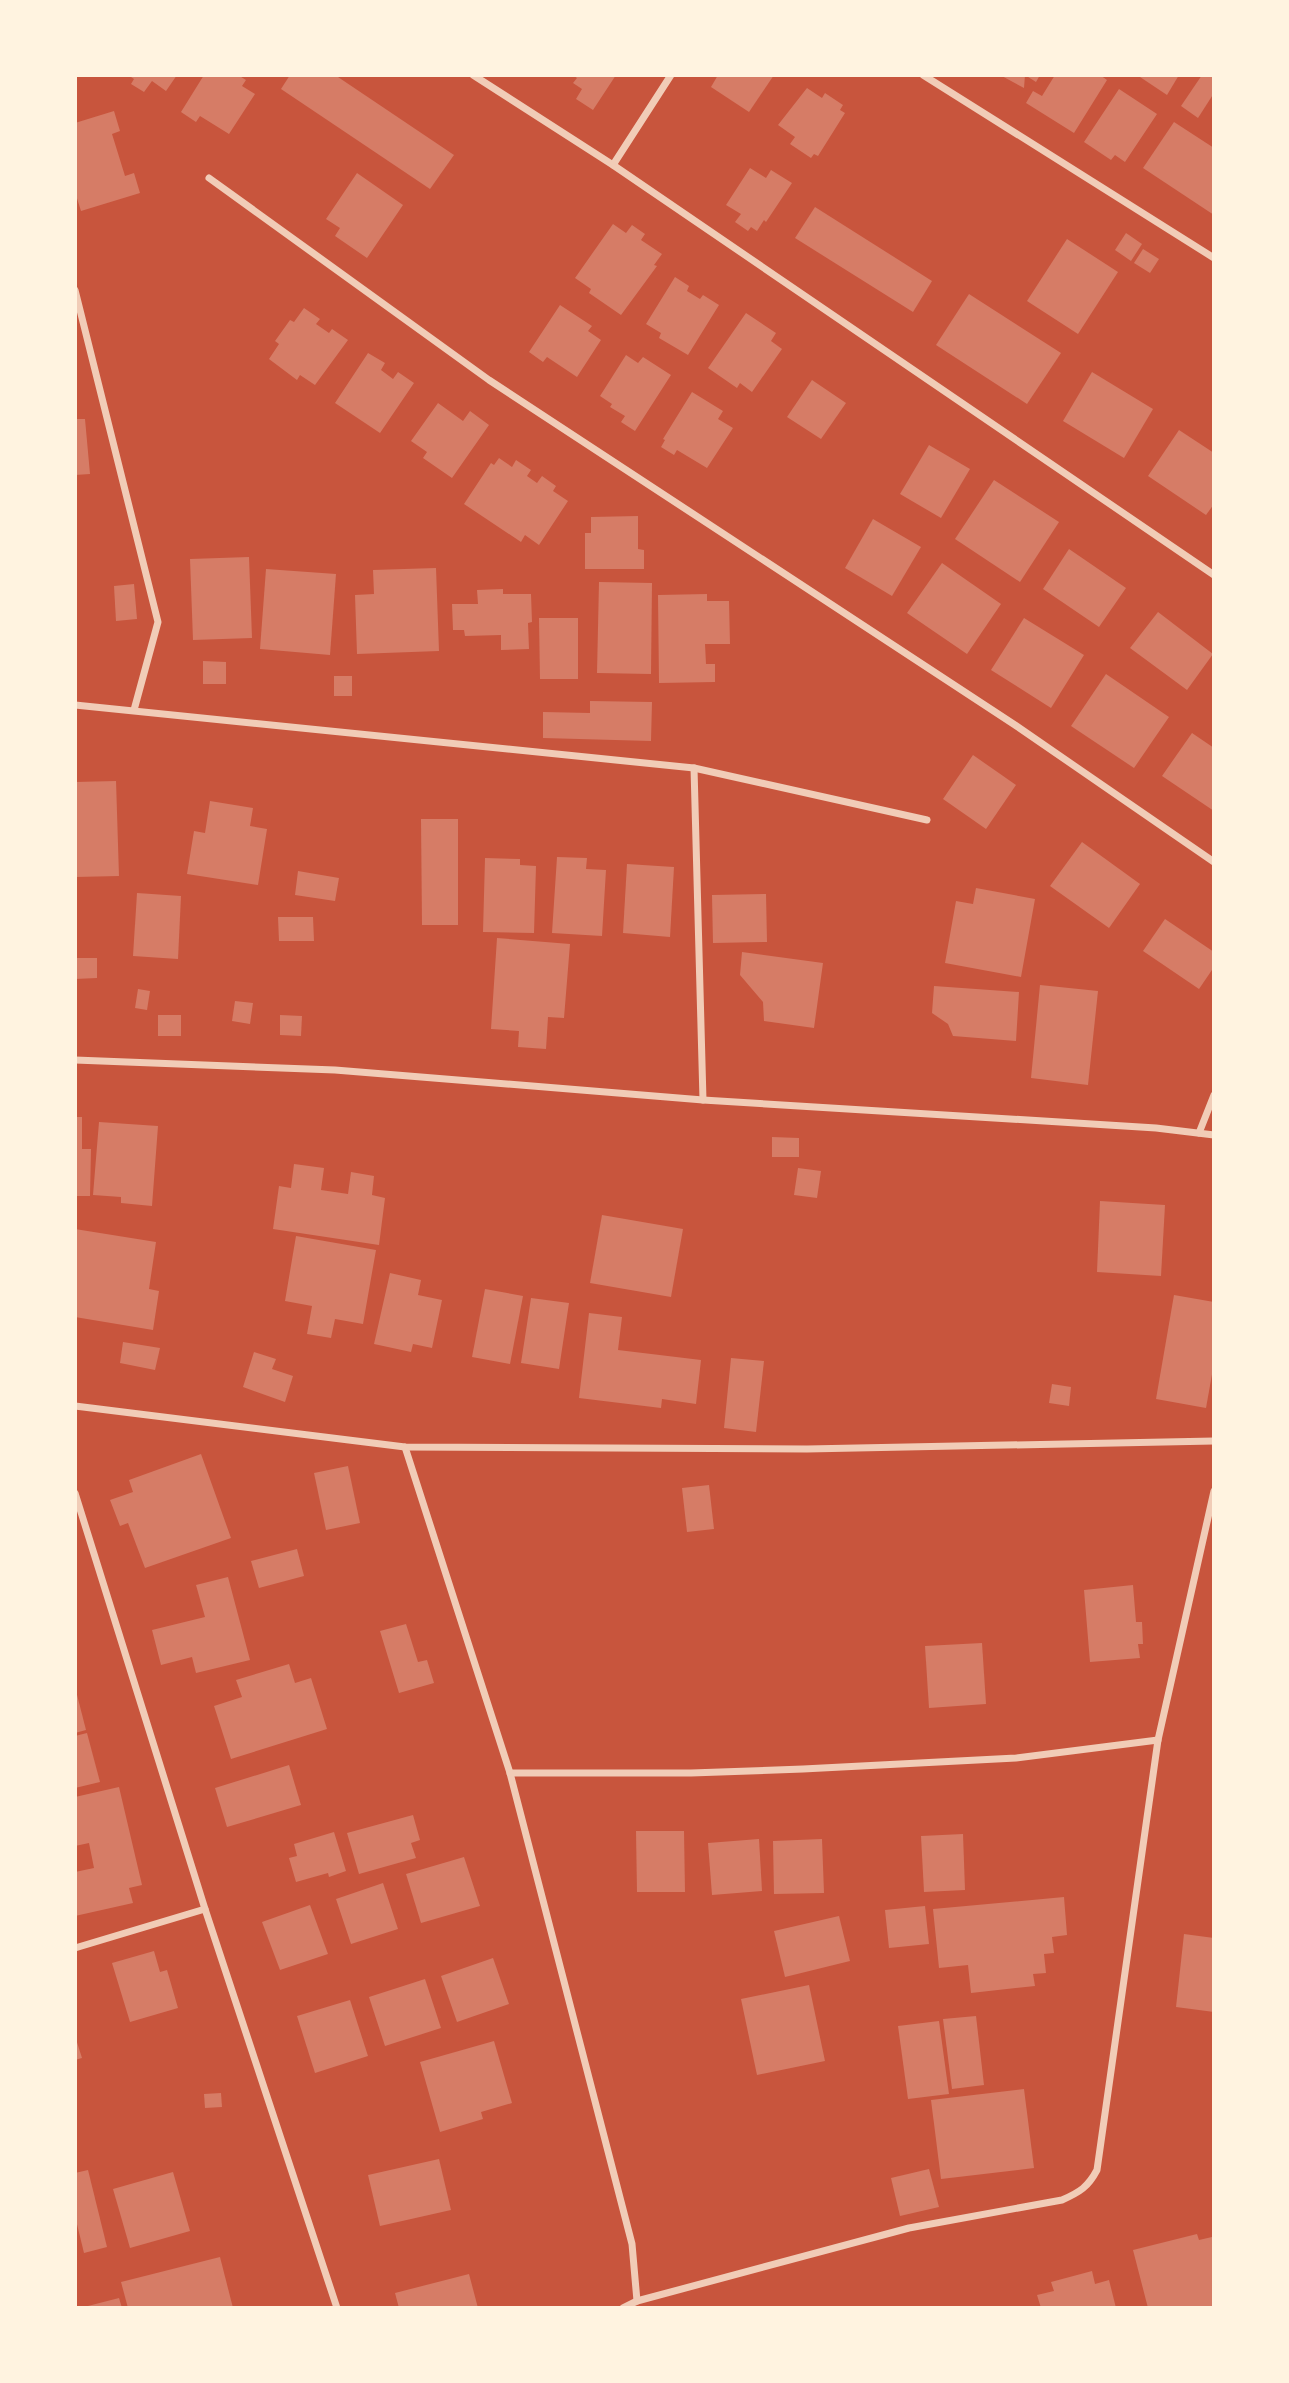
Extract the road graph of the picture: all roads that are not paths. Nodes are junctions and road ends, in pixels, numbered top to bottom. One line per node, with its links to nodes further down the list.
1 (473, 75): 4 (street)
2 (671, 75): 4 (street)
3 (923, 75): 6 (street)
4 (613, 165): 8 (street)
5 (209, 177): 13 (street)
6 (1214, 258)
7 (75, 290): 10 (street)
8 (1214, 575)
9 (75, 705): 10 (street)
10 (134, 710): 11 (street)
11 (694, 768): 12 (street); 16 (street)
12 (927, 820)
13 (1214, 862)
14 (75, 1060): 16 (street)
15 (1214, 1095): 17 (street)
16 (703, 1100): 17 (street)
17 (1199, 1133): 18 (street)
18 (1214, 1135)
19 (75, 1406): 21 (street)
20 (1214, 1441): 21 (street)
21 (405, 1447): 25 (street)
22 (1214, 1491): 24 (street)
23 (75, 1493): 26 (street)
24 (1158, 1740): 25 (street); 28 (street)
25 (510, 1773): 28 (street)
26 (205, 1909): 27 (street); 29 (street)
27 (75, 1948)
28 (637, 2301): 30 (street)
29 (337, 2308)
30 (623, 2308)

